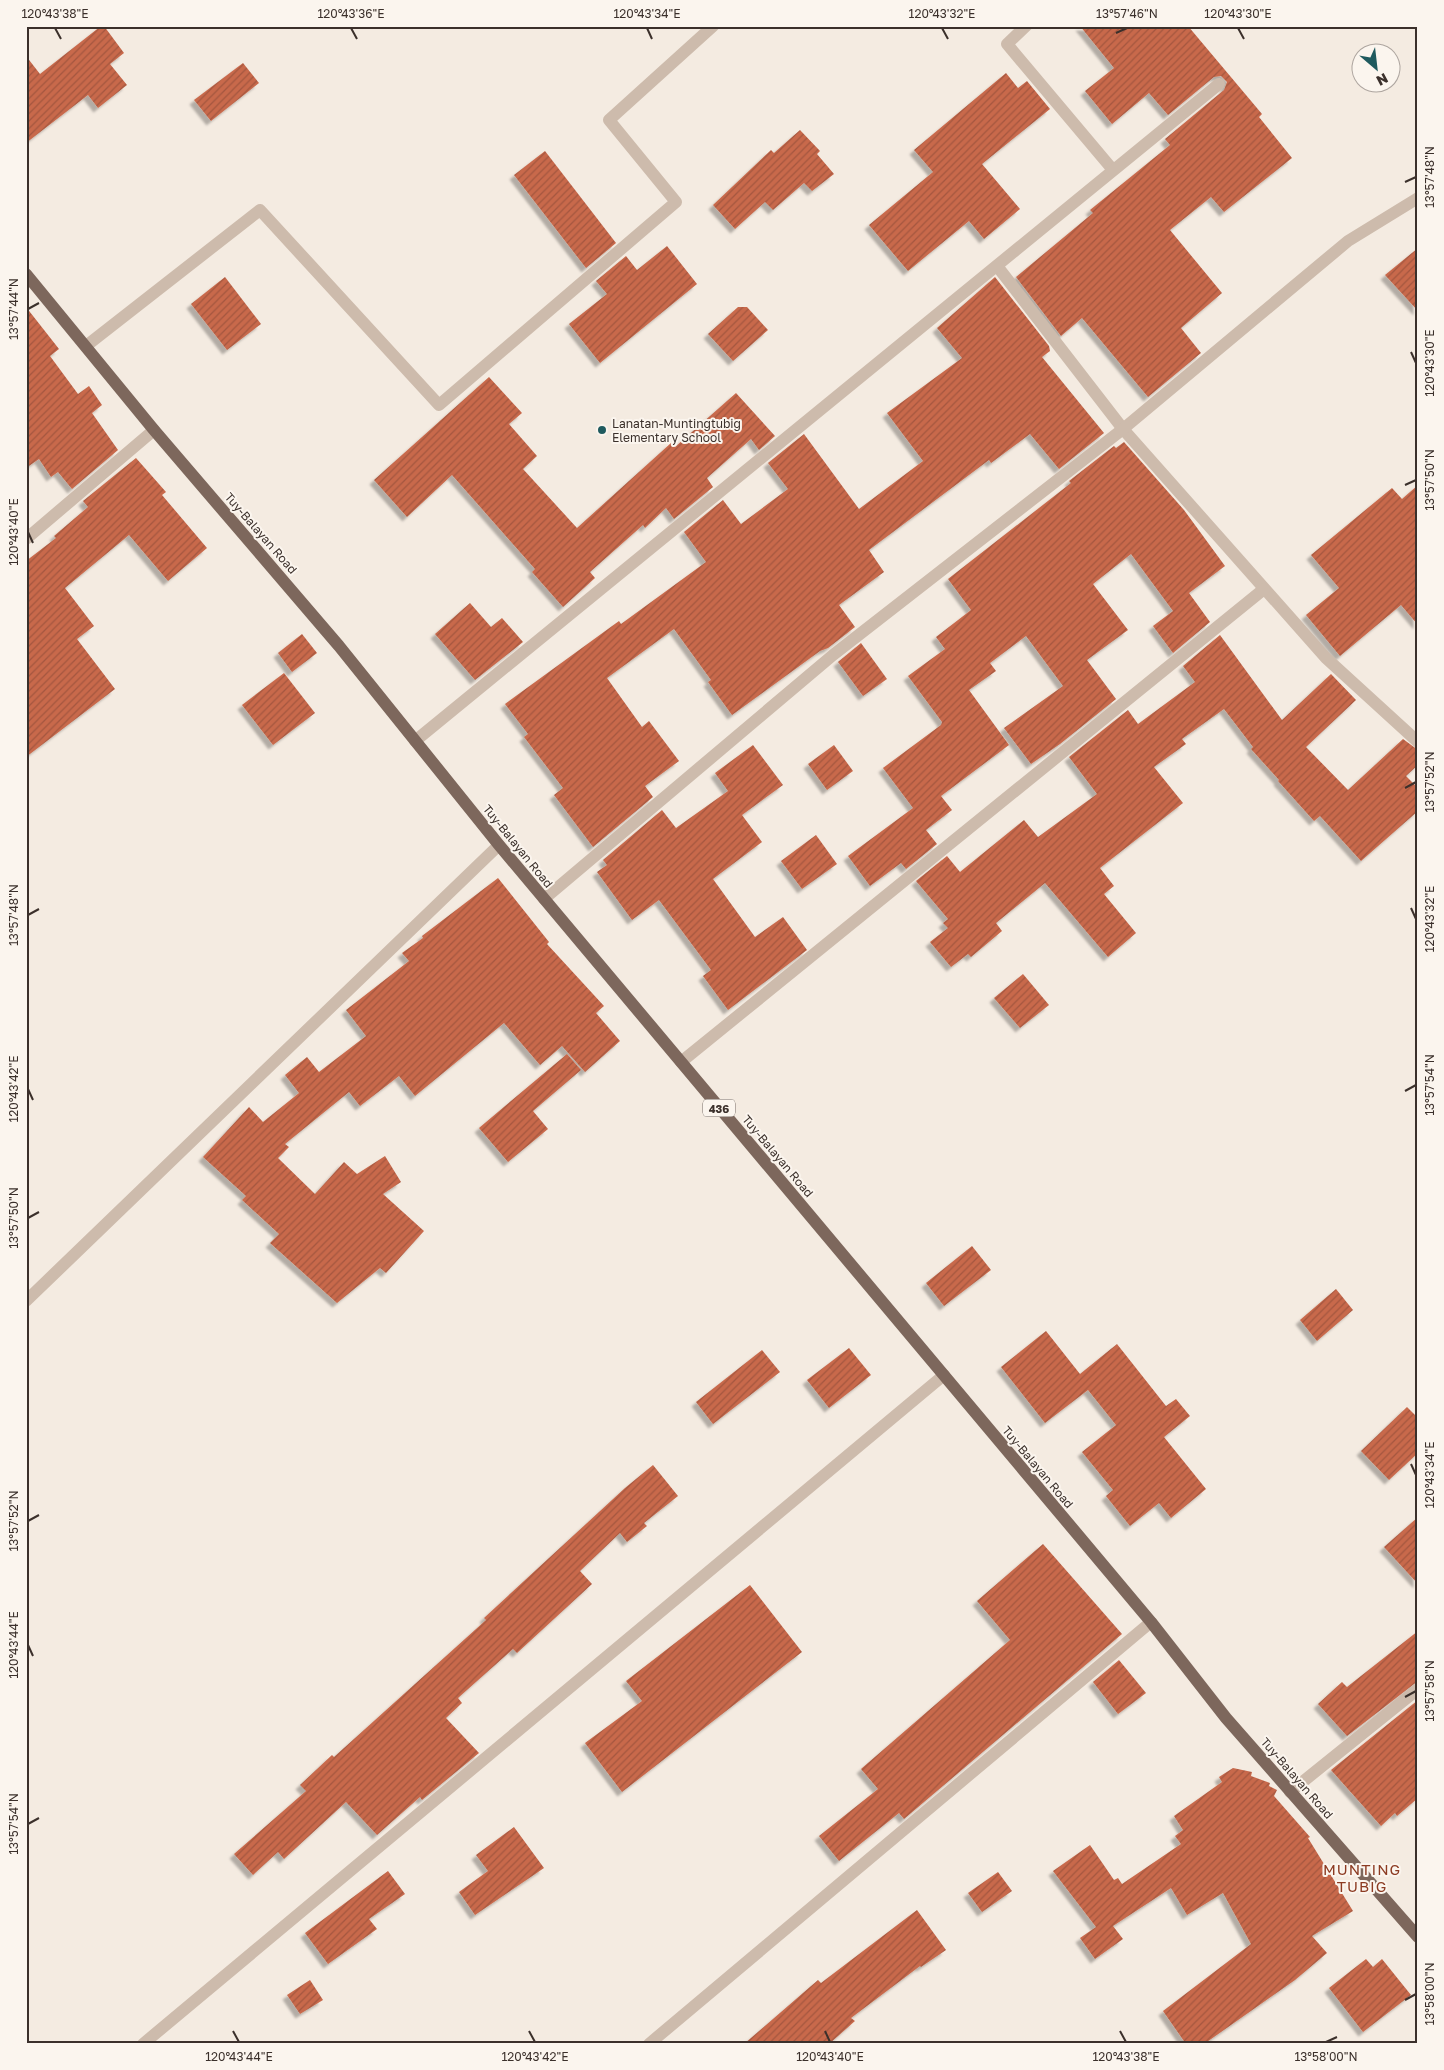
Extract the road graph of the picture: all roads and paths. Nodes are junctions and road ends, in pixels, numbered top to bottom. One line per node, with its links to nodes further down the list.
1 (713, 26): 8 (street)
2 (1026, 26): 4 (street)
3 (1219, 84): 4 (street)
4 (1113, 170): 6 (street)
5 (1418, 198): 9 (street)
6 (997, 266): 9 (street); 13 (street)
7 (26, 274): 8 (main road, Tuy-Balayan Road / 436)
8 (86, 346): 10 (main road, Tuy-Balayan Road / 436)
9 (1123, 429): 12 (street); 16 (street)
10 (154, 430): 11 (street); 13 (main road, Tuy-Balayan Road / 436)
11 (26, 538)
12 (1264, 588): 14 (street); 17 (street)
13 (415, 741): 15 (main road, Tuy-Balayan Road / 436)
14 (1418, 742)
15 (499, 845): 16 (main road, Tuy-Balayan Road / 436); 18 (street)
16 (544, 899): 17 (main road, Tuy-Balayan Road / 436)
17 (681, 1062): 19 (main road, Tuy-Balayan Road / 436)
18 (26, 1300)
19 (944, 1375): 20 (main road, Tuy-Balayan Road / 436); 24 (street)
20 (1151, 1622): 22 (main road, Tuy-Balayan Road / 436); 25 (street)
21 (1418, 1689): 22 (street)
22 (1290, 1792): 23 (main road, Tuy-Balayan Road / 436)
23 (1418, 1937)
24 (143, 2044)
25 (649, 2044)

